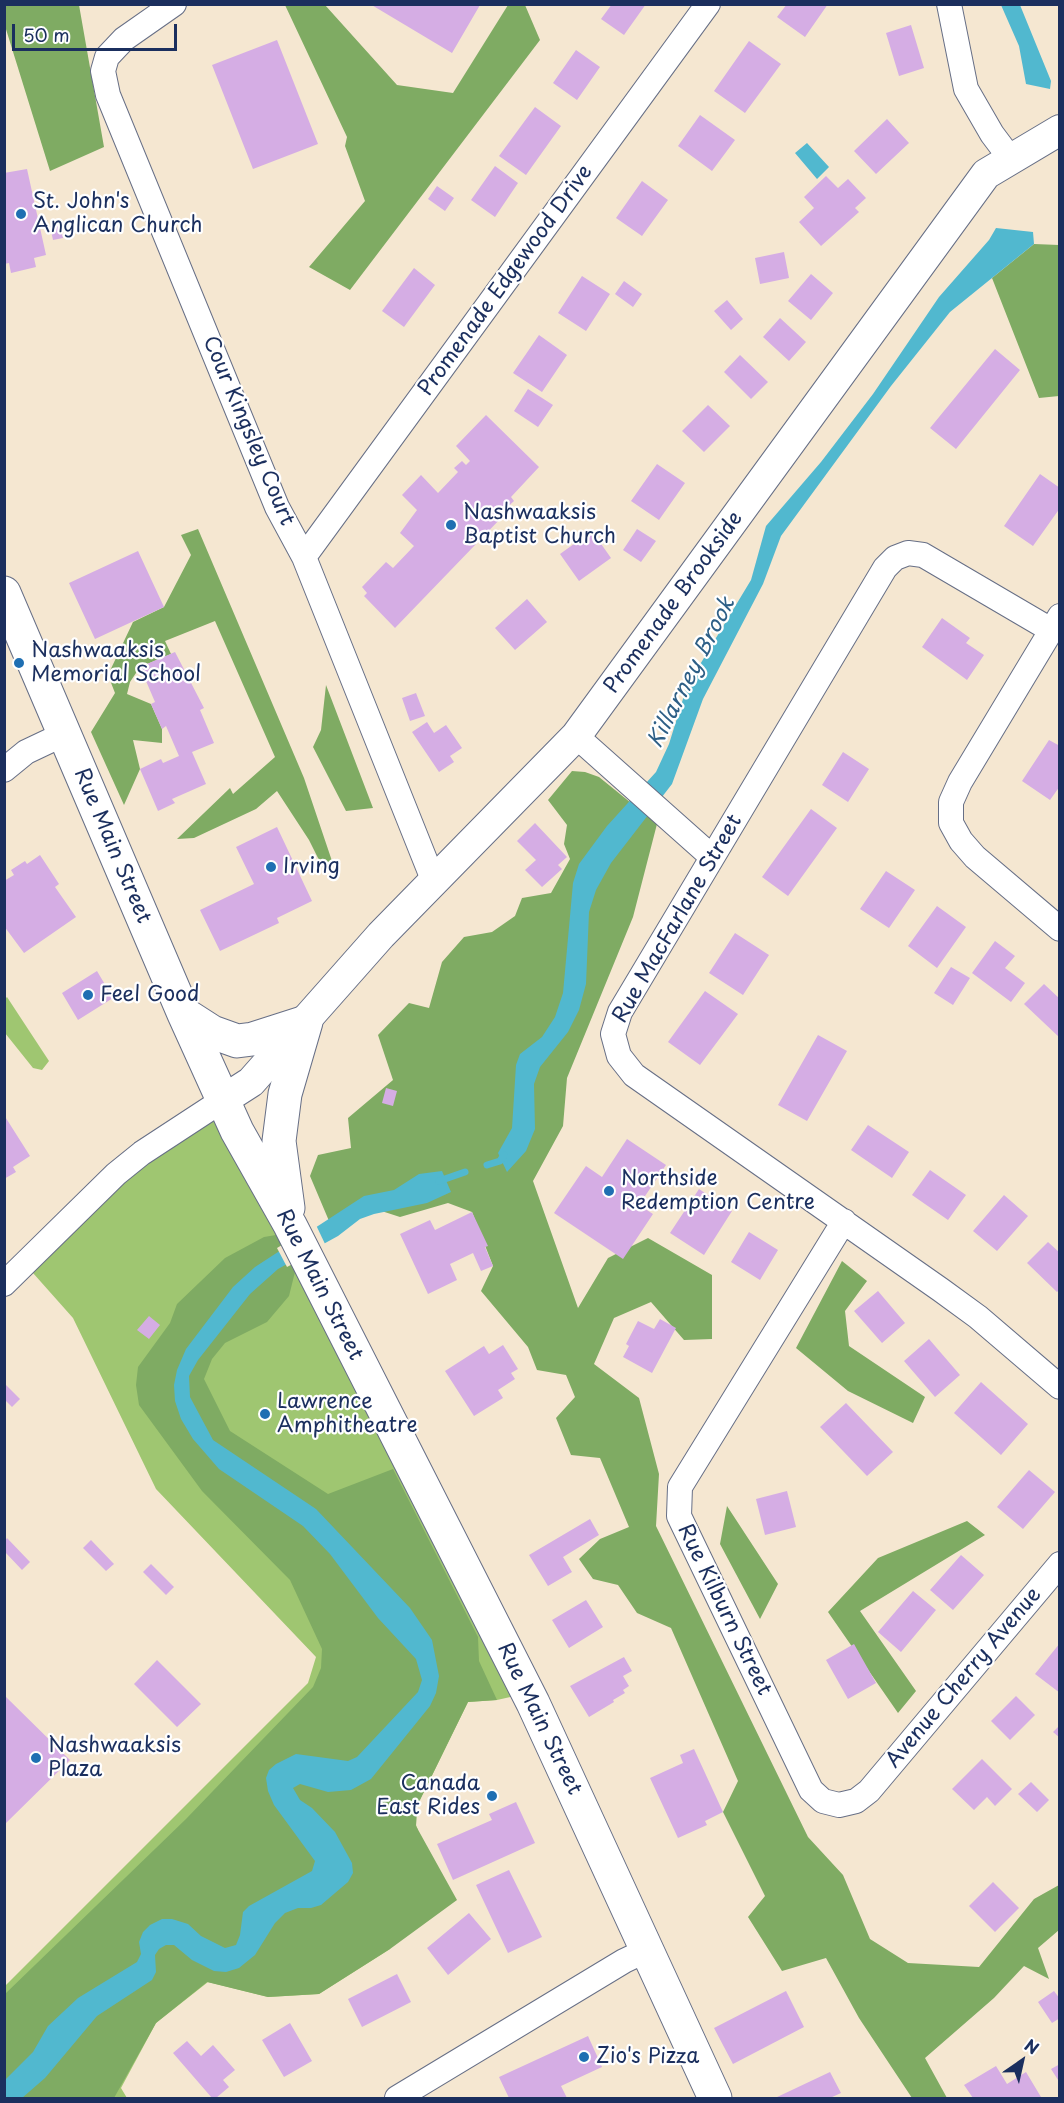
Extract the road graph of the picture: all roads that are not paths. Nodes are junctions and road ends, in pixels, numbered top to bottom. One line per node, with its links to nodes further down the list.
1 (174, 4): 6 (street, Cour Kingsley Court)
2 (708, 4): 6 (street, Promenade Edgewood Drive)
3 (949, 4): 5 (street)
4 (1059, 130): 5 (street, Promenade Brookside)
5 (1010, 158): 10 (street, Promenade Brookside)
6 (304, 557): 13 (street, Cour Kingsley Court)
7 (4, 593): 9 (main road, Rue Main Street)
8 (1055, 623): 12 (street, Rue MacFarlane Street); 14 (street)
9 (64, 734): 11 (street); 15 (main road, Rue Main Street)
10 (576, 736): 12 (street); 13 (street, Promenade Brookside)
11 (4, 770)
12 (712, 857): 18 (street, Rue MacFarlane Street)
13 (434, 882): 16 (street, Promenade Brookside)
14 (1059, 929)
15 (184, 1014): 16 (main road); 17 (main road, Rue Main Street)
16 (306, 1022): 17 (street, Promenade Brookside); 19 (main road)
17 (223, 1100): 19 (main road, Rue Main Street); 20 (street)
18 (844, 1221): 21 (street, Rue MacFarlane Street); 23 (street, Rue Kilburn Street)
19 (290, 1225): 24 (main road, Rue Main Street)
20 (4, 1284)
21 (1059, 1387)
22 (1059, 1564): 23 (street, Avenue Cherry Avenue)
23 (868, 1791)
24 (647, 1950): 25 (street); 26 (main road, Rue Main Street)
25 (397, 2098)
26 (715, 2098)

